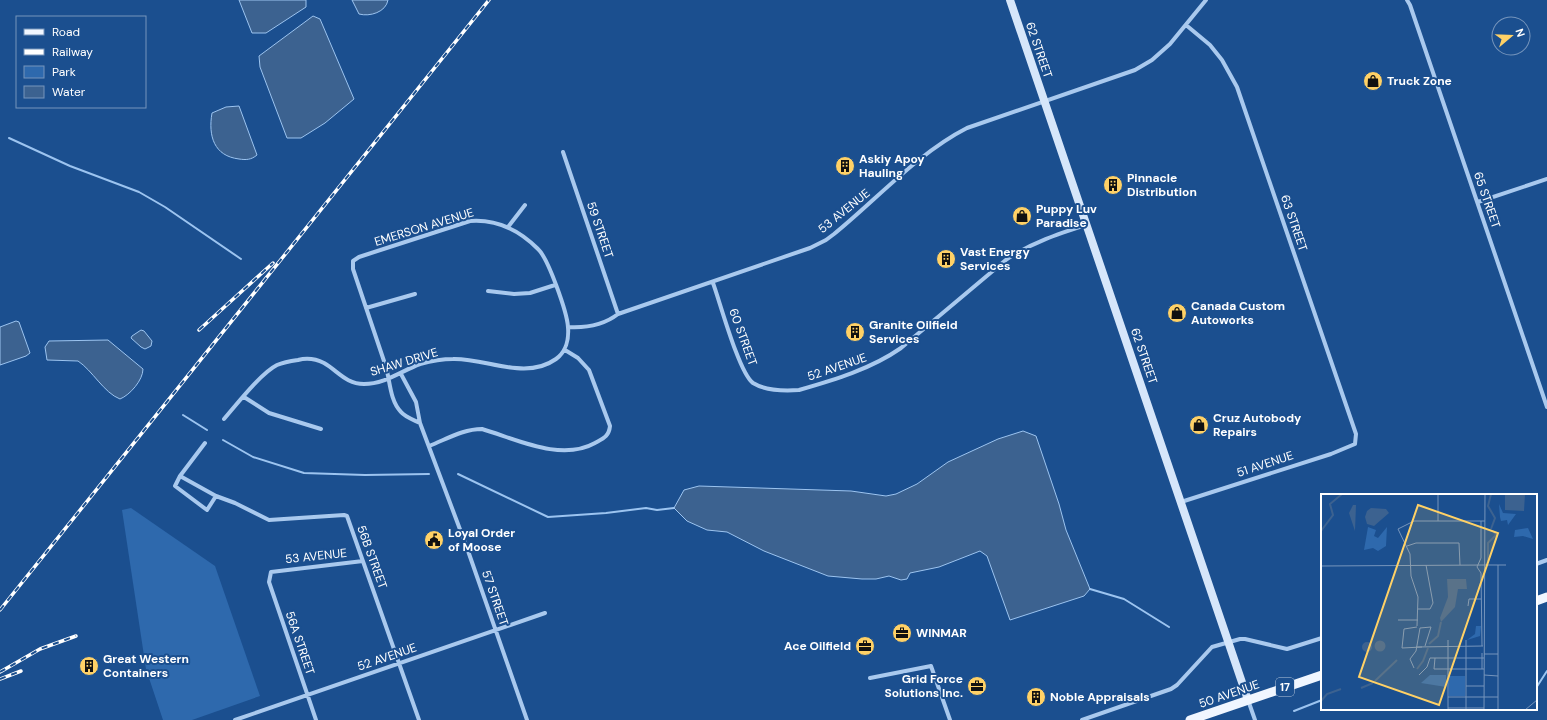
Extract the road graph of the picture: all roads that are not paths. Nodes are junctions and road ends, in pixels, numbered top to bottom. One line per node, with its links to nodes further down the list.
1 (1010, 0): 5 (main road, 62 STREET)
2 (1206, 0): 4 (street, 53 AVENUE)
3 (1407, 0): 8 (street, 65 STREET)
4 (1186, 25): 5 (street, 53 AVENUE); 29 (street, 63 STREET)
5 (1044, 101): 10 (main road, 62 STREET); 12 (street, 53 AVENUE)
6 (563, 152): 17 (street, 59 STREET)
7 (1547, 179): 8 (street)
8 (1478, 202): 24 (street, 65 STREET)
9 (525, 205): 11 (street)
10 (1087, 225): 22 (street, 52 AVENUE); 33 (main road, 62 STREET)
11 (508, 227): 13 (street); 16 (street, EMERSON AVENUE)
12 (713, 283): 17 (street, 53 AVENUE); 22 (street, 60 STREET)
13 (555, 285): 14 (street); 18 (street)
14 (488, 291)
15 (415, 294): 16 (street)
16 (366, 308): 21 (street)
17 (618, 314): 18 (street, 53 AVENUE)
18 (568, 327): 19 (street)
19 (566, 350): 20 (street, SHAW DRIVE); 30 (street)
20 (401, 374): 21 (street, SHAW DRIVE); 26 (street, 57 STREET)
21 (389, 379): 23 (street, SHAW DRIVE); 26 (street)
22 (767, 388)
23 (244, 397): 25 (street, SHAW DRIVE); 27 (street)
24 (1547, 407)
25 (224, 419)
26 (420, 423): 30 (street, 57 STREET)
27 (321, 429)
28 (205, 443): 31 (street)
29 (1355, 444): 33 (street, 51 AVENUE)
30 (429, 446): 41 (street, 57 STREET)
31 (180, 476): 32 (street, 56B STREET); 32 (street)
32 (216, 496): 35 (street, 56B STREET)
33 (1181, 502): 43 (main road, 62 STREET)
34 (1547, 560): 36 (street)
35 (363, 561): 37 (street, 53 AVENUE); 44 (street, 56B STREET)
36 (1537, 564)
37 (271, 572): 47 (street, 56A STREET)
38 (1547, 597): 39 (main road)
39 (1537, 601)
40 (545, 613): 41 (street, 52 AVENUE)
41 (496, 630): 44 (street, 52 AVENUE); 52 (street, 57 STREET)
42 (1321, 638): 43 (street)
43 (1228, 642): 48 (main road, 62 STREET); 54 (street)
44 (400, 663): 47 (street, 52 AVENUE); 51 (street, 56B STREET)
45 (1321, 675): 48 (main road, 50 AVENUE / 17)
46 (870, 678): 53 (street)
47 (308, 695): 49 (street, 52 AVENUE); 50 (street, 56A STREET)
48 (1248, 700): 55 (main road, 50 AVENUE / 17); 56 (street, 62 STREET)
49 (236, 720)
50 (316, 720)
51 (419, 720)
52 (527, 720)
53 (950, 720)
54 (1082, 720)
55 (1190, 720)
56 (1255, 720)

